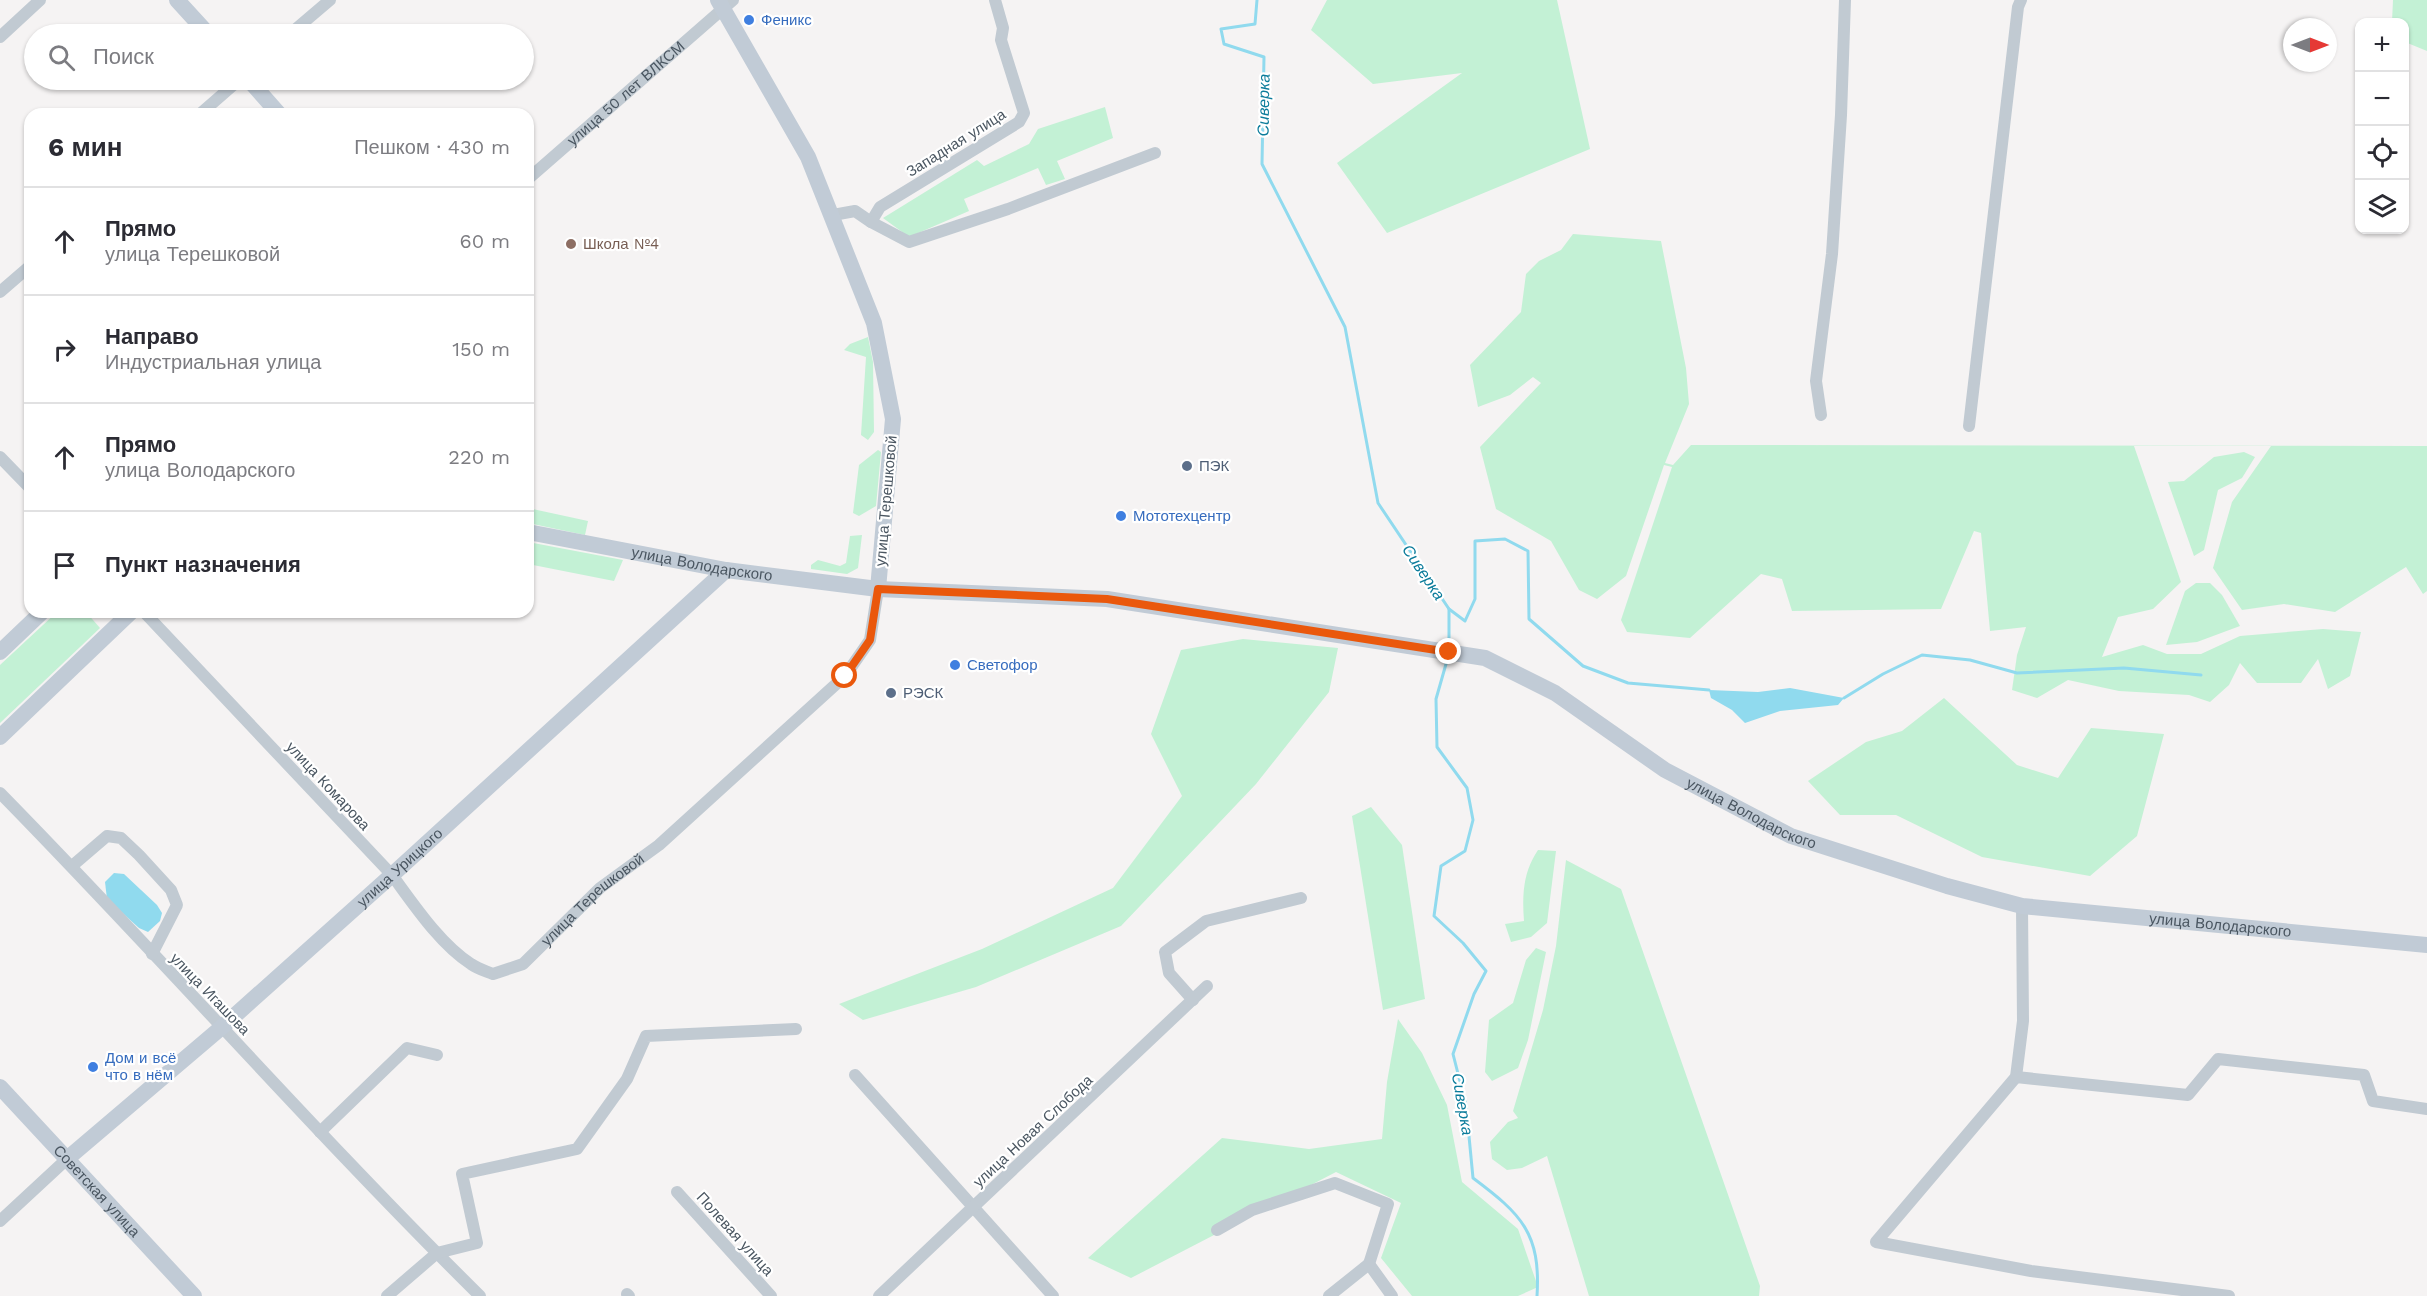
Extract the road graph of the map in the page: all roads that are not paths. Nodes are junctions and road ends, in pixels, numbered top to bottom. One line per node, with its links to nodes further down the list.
1 (40, 0): 10 (street)
2 (177, 0): 8 (main road)
3 (330, 0): 9 (street)
4 (995, 0): 18 (street, Западная улица)
5 (1845, 0): 21 (street)
6 (2021, 0): 22 (street)
7 (725, 3): 16 (street, улица 50 лет ВЛКСМ); 17 (main road, улица Терешковой)
8 (199, 24)
9 (302, 24)
10 (0, 37)
11 (228, 90): 13 (street)
12 (258, 90): 14 (main road)
13 (207, 108)
14 (274, 108)
15 (1155, 153): 18 (street)
16 (534, 174)
17 (833, 215): 18 (street); 27 (main road, улица Терешковой)
18 (870, 222)
19 (24, 271): 20 (street)
20 (0, 292)
21 (1821, 415)
22 (1969, 426)
23 (0, 457): 24 (street)
24 (24, 483)
25 (534, 533): 26 (main road, улица Володарского)
26 (726, 570): 27 (main road, улица Володарского); 35 (main road, улица Урицкого)
27 (878, 589): 37 (main road, улица Володарского); 40 (street, улица Терешковой)
28 (36, 618): 31 (main road)
29 (125, 618): 32 (main road)
30 (150, 618): 35 (street, улица Комарова)
31 (0, 652)
32 (0, 737)
33 (0, 793): 34 (street, улица Игашова)
34 (72, 866): 39 (street, улица Игашова); 39 (street)
35 (392, 875): 40 (street, улица Комарова); 43 (main road, улица Урицкого)
36 (1301, 898): 42 (street)
37 (2022, 906): 38 (main road, улица Володарского); 47 (street)
38 (2427, 945)
39 (152, 954): 43 (street, улица Игашова)
40 (493, 974)
41 (1207, 987): 42 (street, улица Новая Слобода)
42 (1193, 1000): 53 (street, улица Новая Слобода)
43 (222, 1027): 50 (street, улица Игашова); 51 (main road, улица Урицкого)
44 (796, 1029): 56 (street)
45 (437, 1055): 50 (street)
46 (855, 1075): 53 (street)
47 (2016, 1077): 49 (street); 66 (street)
48 (0, 1087): 51 (main road, Советская улица)
49 (2427, 1109)
50 (320, 1132): 56 (street, улица Игашова)
51 (68, 1158): 54 (street); 58 (main road, Советская улица)
52 (677, 1192): 61 (street, Полевая улица)
53 (974, 1208): 62 (street, улица Новая Слобода); 63 (street)
54 (0, 1221)
55 (1217, 1230): 57 (street)
56 (437, 1253): 59 (street); 60 (street, улица Игашова)
57 (1369, 1264): 64 (street); 65 (street)
58 (194, 1296)
59 (387, 1296)
60 (480, 1296)
61 (771, 1296)
62 (879, 1296)
63 (1053, 1296)
64 (1329, 1296)
65 (1392, 1296)
66 (2229, 1296)

